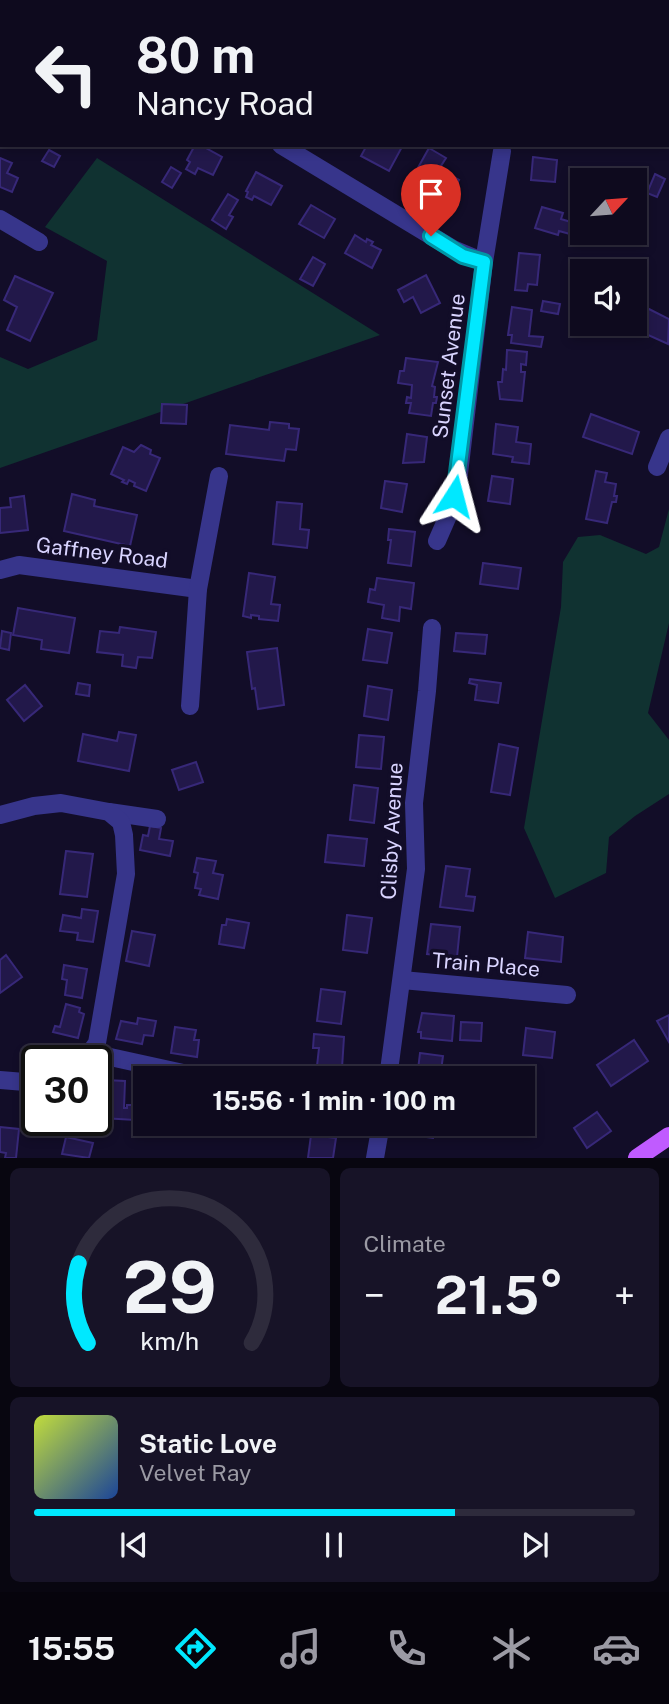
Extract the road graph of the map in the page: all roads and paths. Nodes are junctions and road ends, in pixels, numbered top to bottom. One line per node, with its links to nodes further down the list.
1 (284, 147): 5 (street)
2 (502, 151): 5 (street, Sunset Avenue)
3 (0, 219): 4 (street)
4 (39, 242)
5 (484, 262): 9 (street, Sunset Avenue)
6 (669, 438): 7 (street)
7 (657, 467)
8 (219, 476): 11 (street)
9 (437, 541)
10 (0, 570): 11 (street, Gaffney Road)
11 (198, 589): 13 (street)
12 (432, 628): 17 (street, Clisby Avenue)
13 (190, 706)
14 (110, 812): 15 (street); 16 (street); 19 (street)
15 (0, 815)
16 (157, 818)
17 (401, 980): 18 (street, Train Place); 22 (street, Clisby Avenue)
18 (567, 995)
19 (96, 1045)
20 (112, 1061): 21 (street)
21 (139, 1066)
22 (390, 1066)
23 (0, 1080): 24 (street)
24 (21, 1082)
25 (379, 1136): 27 (street)
26 (669, 1136): 28 (main road)
27 (375, 1158)
28 (637, 1158)

